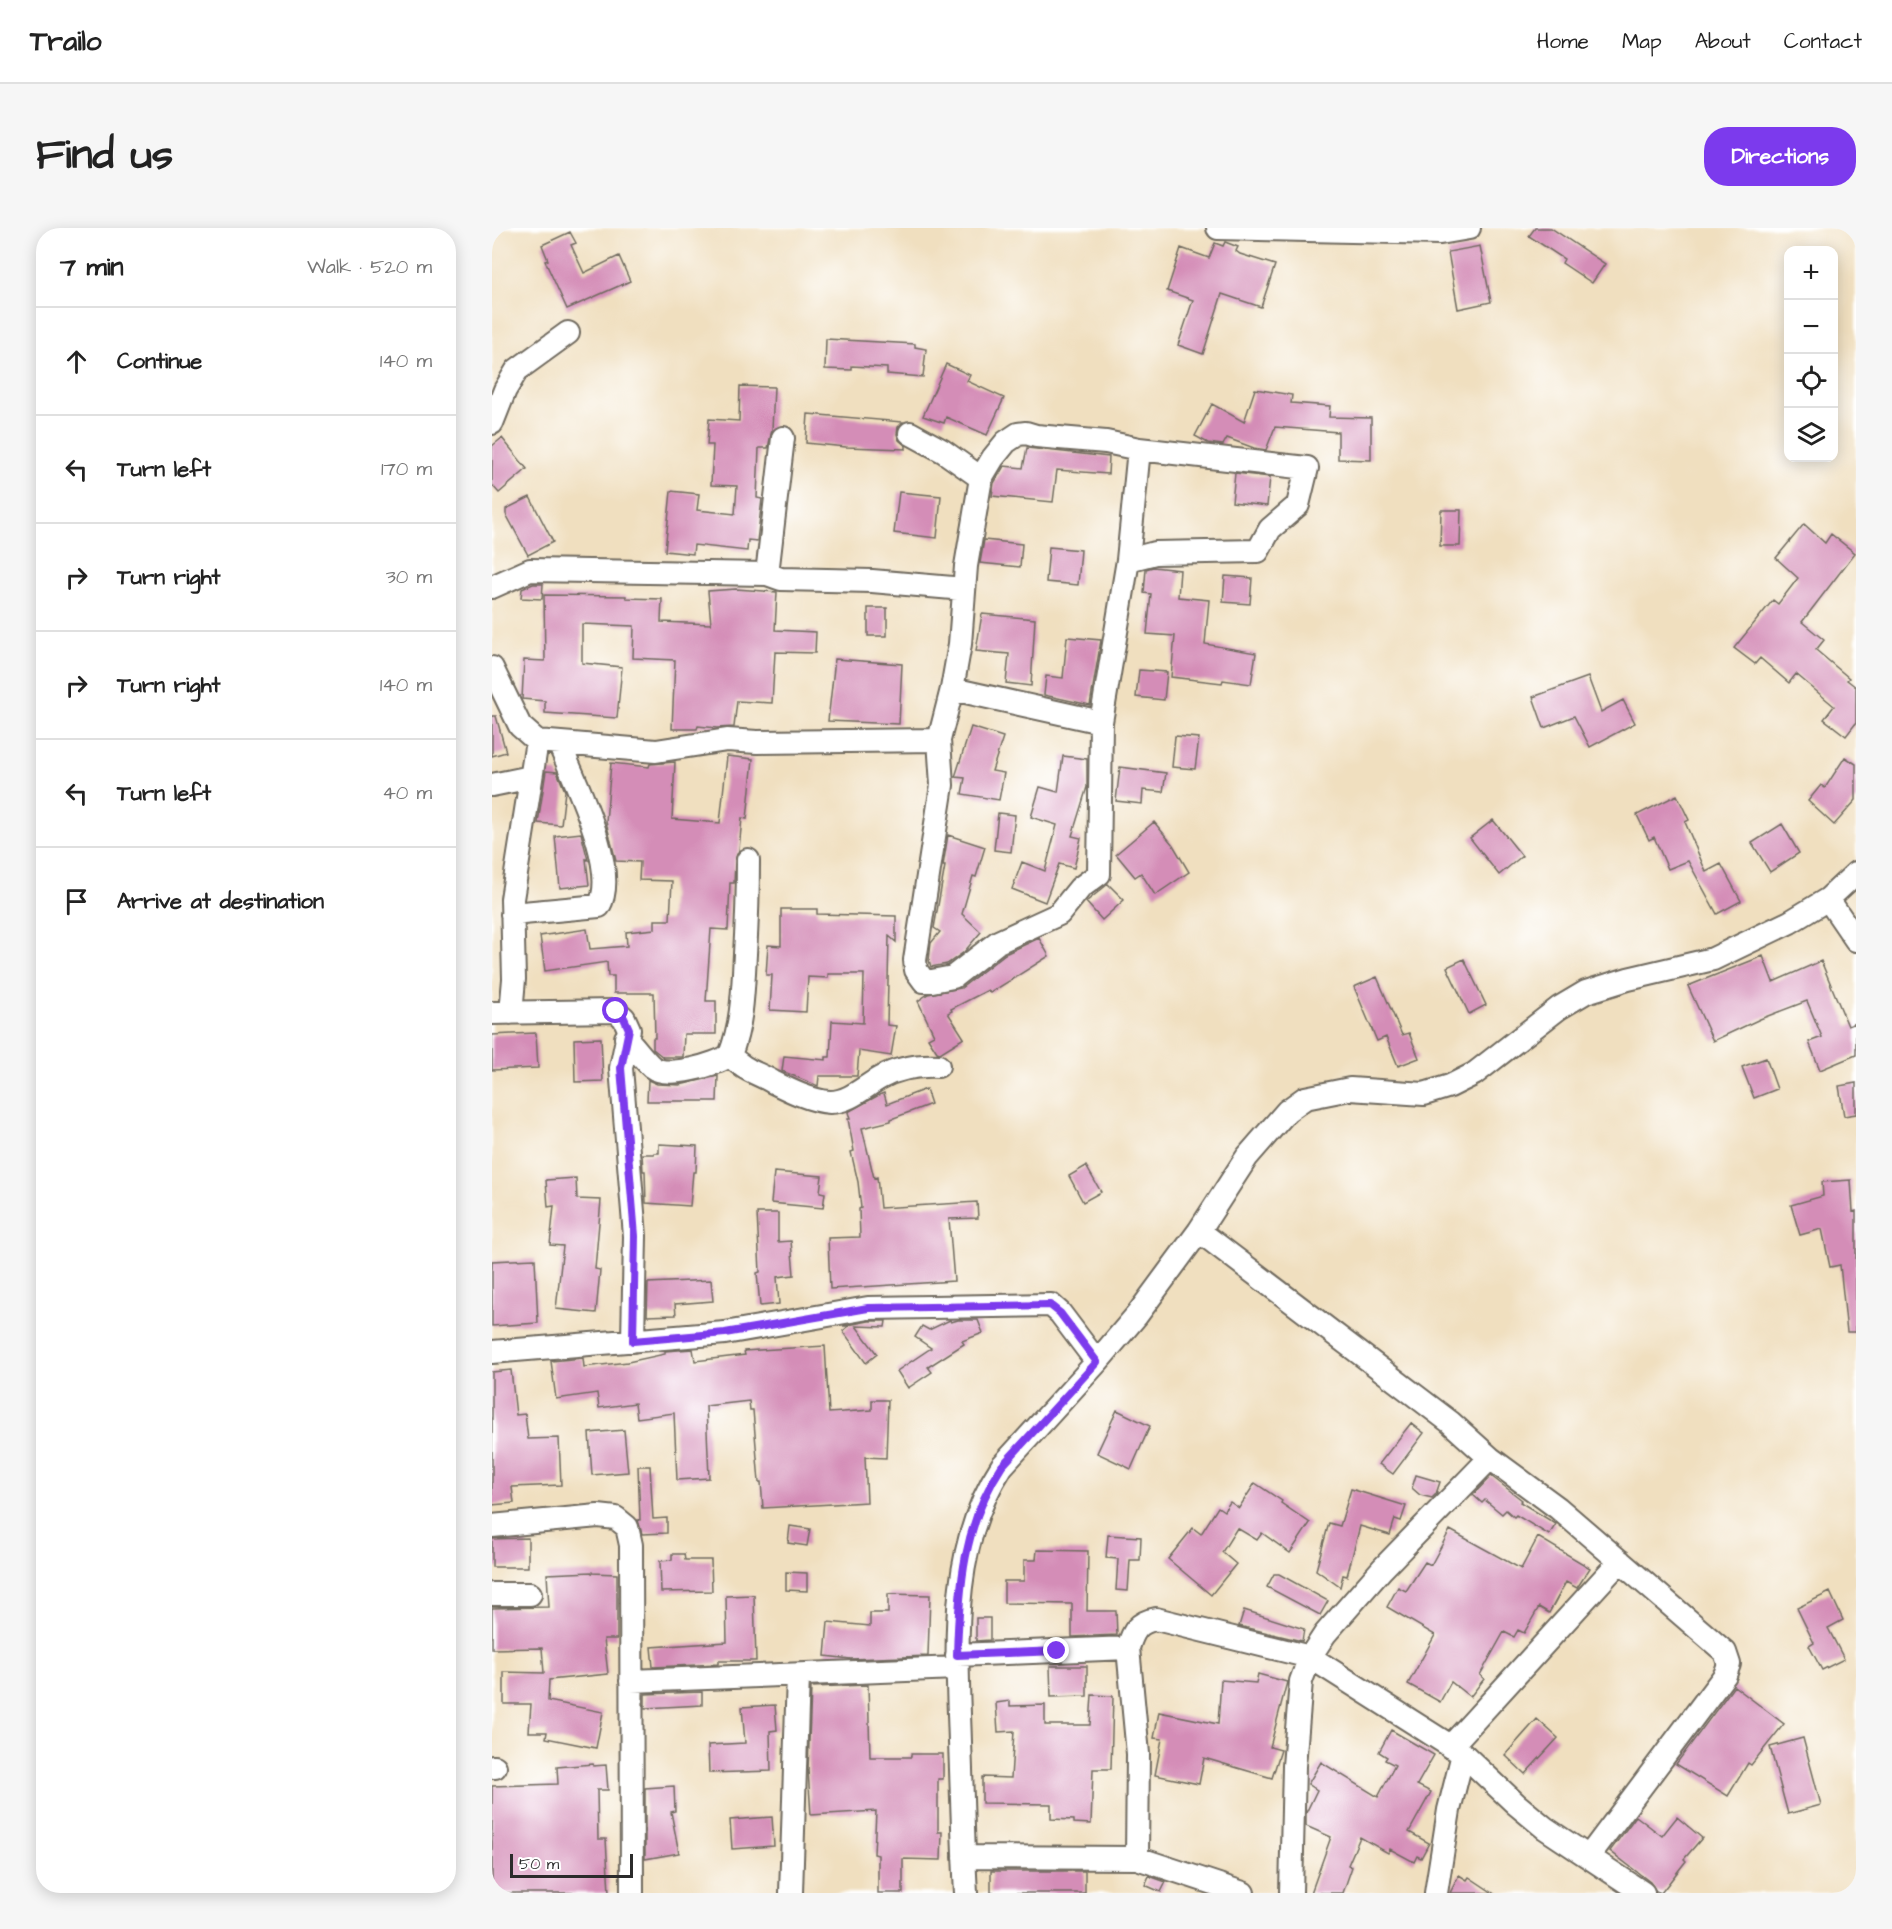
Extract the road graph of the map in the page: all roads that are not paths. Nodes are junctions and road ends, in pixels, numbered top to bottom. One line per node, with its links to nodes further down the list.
1 (1218, 228): 2 (street)
2 (1469, 228)
3 (568, 333): 4 (street)
4 (492, 423)
5 (910, 433): 8 (street)
6 (783, 438): 10 (street)
7 (1139, 449): 8 (street); 9 (street); 9 (street)
8 (981, 478): 12 (street)
9 (1128, 560): 15 (street)
10 (767, 574): 11 (street); 12 (street)
11 (492, 587)
12 (964, 589): 14 (street)
13 (492, 668): 17 (street)
14 (952, 690): 15 (street); 16 (street)
15 (1101, 722): 16 (street)
16 (939, 740): 17 (street)
17 (548, 742): 18 (street); 23 (street)
18 (531, 777): 19 (street); 23 (street)
19 (492, 785)
20 (748, 860): 27 (street)
21 (1856, 873): 22 (street)
22 (1828, 899): 24 (street); 29 (street)
23 (512, 915): 25 (street)
24 (1856, 940)
25 (502, 1013): 26 (street)
26 (626, 1038): 27 (street); 30 (street)
27 (730, 1055): 28 (street)
28 (938, 1066)
29 (1199, 1231): 32 (street); 33 (street)
30 (633, 1341): 31 (street); 32 (street)
31 (492, 1352)
32 (1097, 1362): 40 (street)
33 (1490, 1458): 35 (street); 39 (street)
34 (492, 1526): 42 (street)
35 (1620, 1561): 43 (street); 44 (street)
36 (492, 1594): 37 (street)
37 (530, 1594)
38 (1128, 1648): 39 (street); 40 (street); 46 (street)
39 (1310, 1658): 43 (street); 51 (street)
40 (957, 1662): 41 (street); 45 (street)
41 (798, 1676): 42 (street); 48 (street)
42 (631, 1681): 47 (street)
43 (1456, 1751): 44 (street); 52 (street)
44 (1588, 1856): 53 (street)
45 (964, 1857): 46 (street); 49 (street)
46 (1137, 1858): 50 (street)
47 (632, 1893)
48 (791, 1893)
49 (966, 1893)
50 (1243, 1893)
51 (1291, 1893)
52 (1436, 1893)
53 (1643, 1893)

